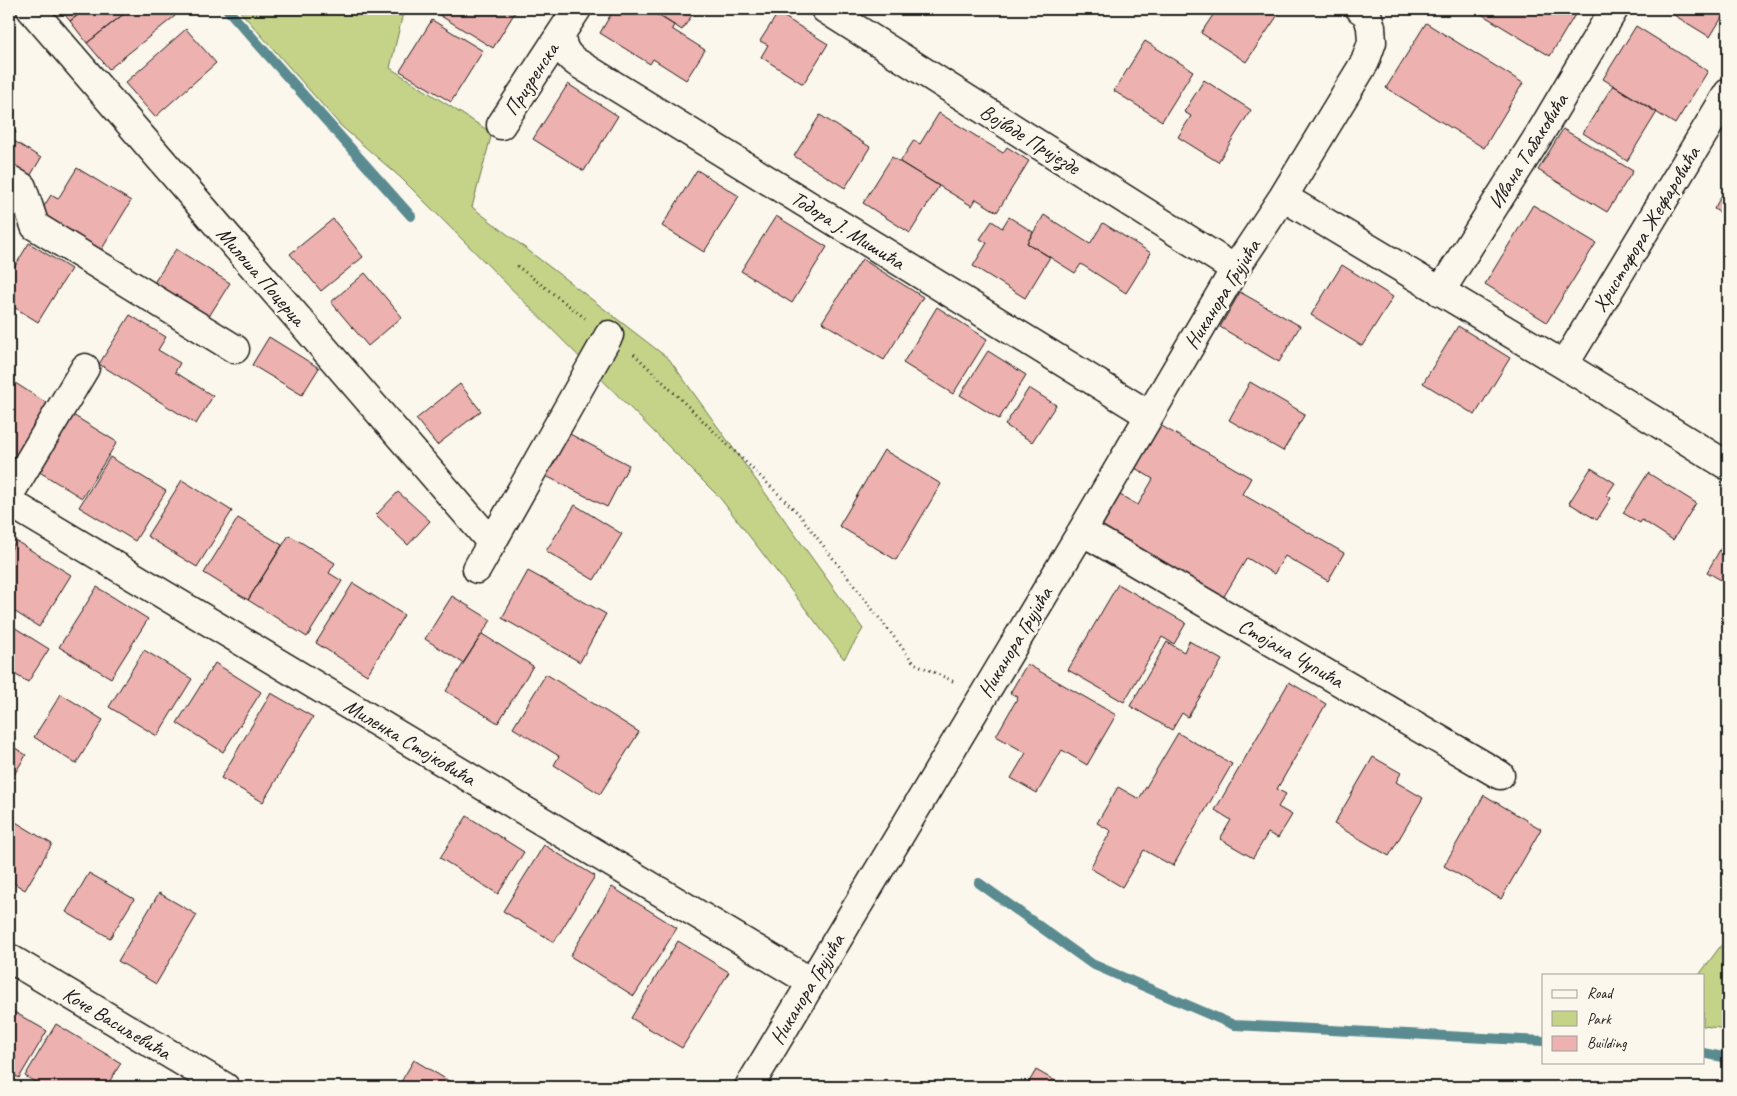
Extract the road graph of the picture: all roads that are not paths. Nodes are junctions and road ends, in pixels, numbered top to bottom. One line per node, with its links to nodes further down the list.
1 (31, 9): 22 (street, Милоша Поцерца)
2 (577, 9): 6 (street, Призренска)
3 (825, 9): 11 (street, Војводе Пријезде)
4 (1360, 9): 10 (street, Никанора Грујића)
5 (1614, 9): 12 (street, Ивана Табаковића)
6 (561, 34): 8 (street, Призренска); 17 (street, Тодора Ј. Мишића)
7 (1728, 93): 15 (street, Христофора Жефаровића)
8 (502, 125)
9 (15, 183): 14 (street)
10 (1283, 197): 11 (street, Никанора Грујића); 12 (street)
11 (1235, 269): 17 (street, Никанора Грујића)
12 (1440, 292): 15 (street)
13 (609, 336): 22 (street)
14 (235, 349)
15 (1564, 365): 18 (street)
16 (85, 368): 19 (street)
17 (1149, 415): 21 (street, Никанора Грујића)
18 (1718, 460)
19 (9, 495)
20 (9, 502): 26 (street, Миленка Стојковића)
21 (1082, 531): 24 (street, Стојана Чупића); 26 (street, Никанора Грујића)
22 (492, 543): 23 (street)
23 (477, 569)
24 (1500, 775)
25 (9, 958): 27 (street, Коче Васиљевића)
26 (811, 982): 28 (street, Никанора Грујића)
27 (225, 1087)
28 (749, 1087)

